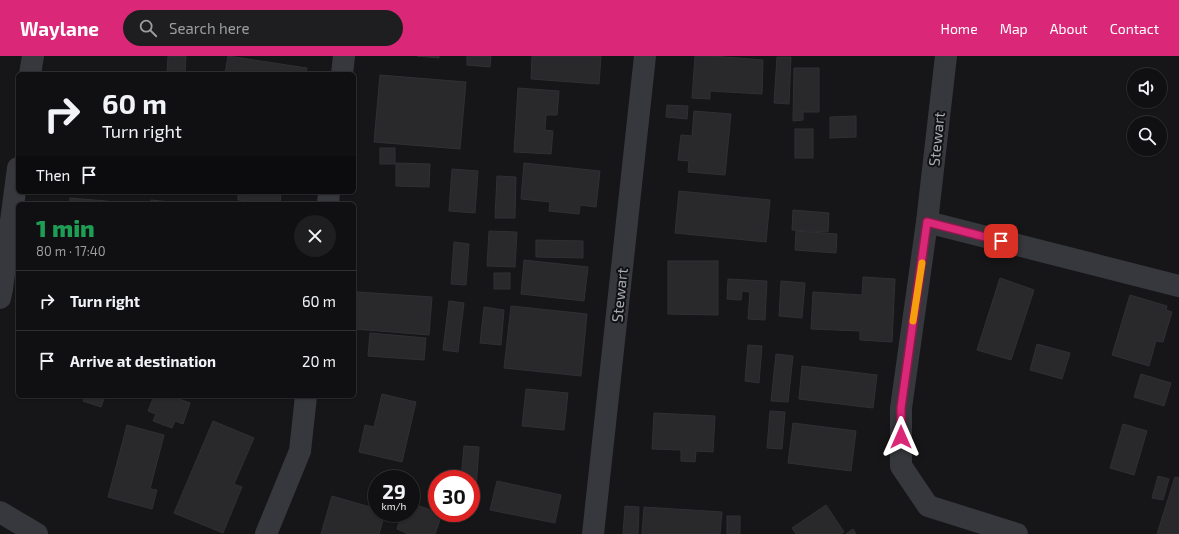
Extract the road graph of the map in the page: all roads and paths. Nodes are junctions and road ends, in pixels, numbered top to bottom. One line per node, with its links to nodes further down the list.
1 (33, 56): 5 (street)
2 (344, 56): 6 (street)
3 (645, 56): 15 (street, Stewart)
4 (946, 56): 8 (street, Stewart)
5 (30, 72)
6 (342, 72)
7 (16, 183): 10 (street)
8 (927, 222): 9 (street); 16 (street, Stewart)
9 (1179, 286)
10 (1, 292)
11 (306, 398): 14 (street)
12 (0, 512): 13 (street)
13 (37, 534)
14 (266, 534)
15 (593, 534)
16 (1017, 534)

